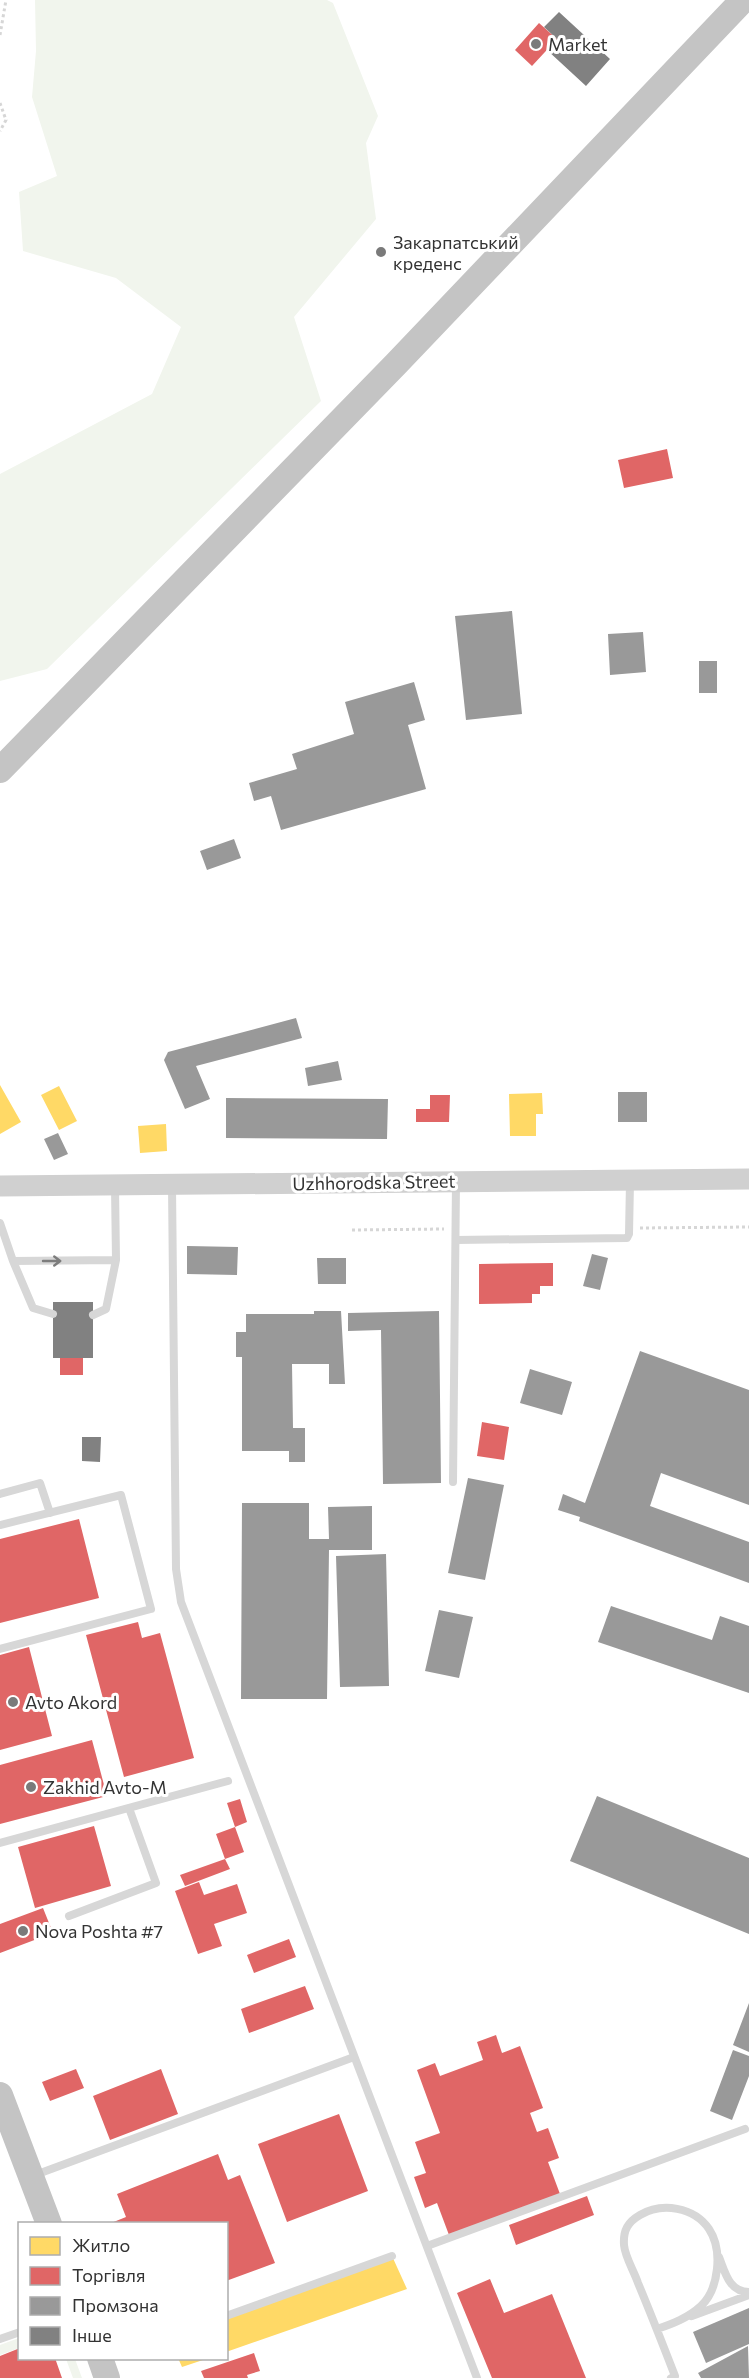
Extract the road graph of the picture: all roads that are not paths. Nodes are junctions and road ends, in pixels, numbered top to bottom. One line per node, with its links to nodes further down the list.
1 (743, 0): 2 (highway)
2 (0, 770)
3 (749, 1179): 4 (main road, Uzhhorodska Street)
4 (630, 1180): 5 (main road, Uzhhorodska Street); 10 (lane)
5 (456, 1181): 6 (main road, Uzhhorodska Street); 10 (lane)
6 (172, 1185): 8 (main road, Uzhhorodska Street); 24 (lane)
7 (0, 1186): 8 (main road, Uzhhorodska Street)
8 (115, 1186): 11 (lane)
9 (0, 1222): 12 (lane)
10 (456, 1240): 15 (lane)
11 (116, 1260): 12 (lane, one-way to 11); 14 (lane)
12 (13, 1261): 13 (lane)
13 (53, 1314)
14 (93, 1315)
15 (453, 1482)
16 (0, 1494): 17 (lane)
17 (50, 1513): 18 (lane); 19 (lane)
18 (0, 1525)
19 (0, 1649)
20 (228, 1781): 21 (lane)
21 (129, 1808): 22 (lane); 23 (lane)
22 (0, 1843)
23 (69, 1916)
24 (354, 2057): 27 (lane); 30 (lane)
25 (0, 2096): 27 (highway)
26 (745, 2129): 30 (lane)
27 (31, 2177): 28 (highway)
28 (49, 2222)
29 (713, 2241): 32 (lane); 34 (lane); 35 (lane)
30 (427, 2246): 38 (lane)
31 (392, 2256): 33 (lane)
32 (749, 2293): 34 (lane)
33 (228, 2315)
34 (677, 2322): 35 (lane)
35 (657, 2330): 39 (lane)
36 (18, 2333): 37 (lane)
37 (0, 2339)
38 (477, 2378)
39 (671, 2378)

